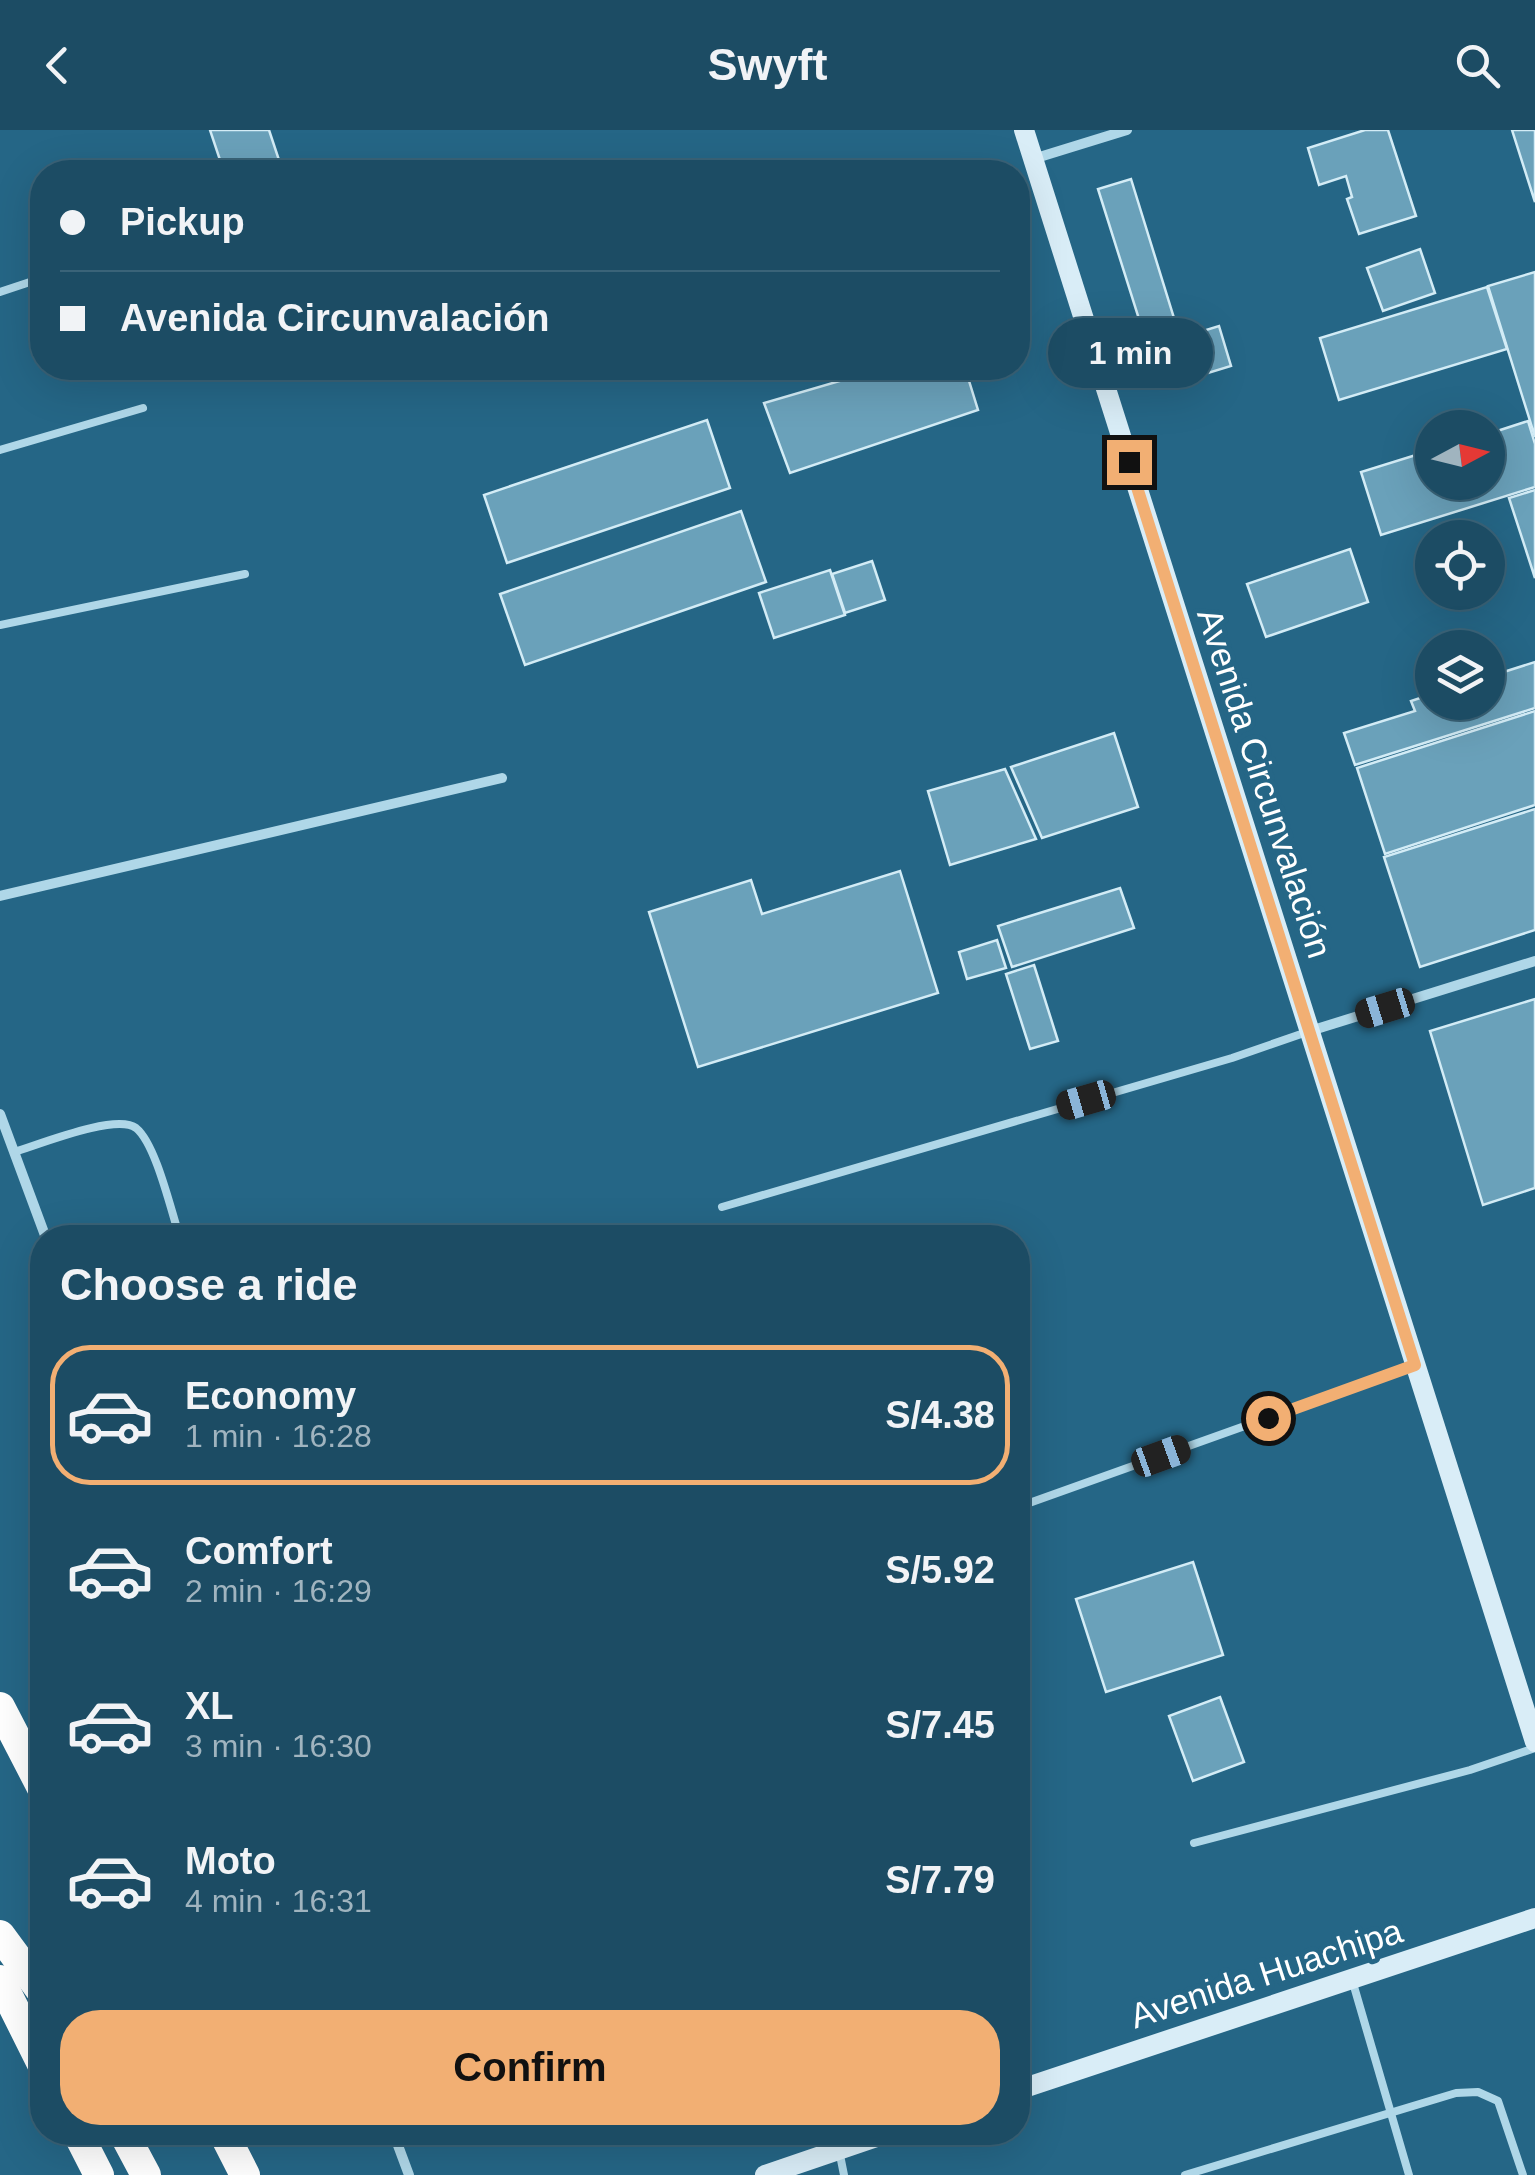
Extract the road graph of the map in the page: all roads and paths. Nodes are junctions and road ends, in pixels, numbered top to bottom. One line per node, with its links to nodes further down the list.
1 (1024, 130): 3 (street, Avenida Circunvalación)
2 (1127, 130): 3 (street)
3 (1033, 159): 13 (street, Avenida Circunvalación)
4 (30, 282): 5 (lane)
5 (0, 292)
6 (143, 408): 7 (lane)
7 (0, 450)
8 (246, 574): 9 (lane)
9 (0, 626)
10 (502, 778): 11 (street)
11 (0, 896)
12 (1535, 961): 13 (street)
13 (1310, 1032): 16 (lane); 19 (street, Avenida Circunvalación)
14 (0, 1114): 15 (street)
15 (14, 1152): 17 (street); 18 (lane)
16 (722, 1206)
17 (41, 1225)
18 (175, 1225)
19 (1415, 1365): 20 (lane); 22 (street, Avenida Circunvalación)
20 (1030, 1503)
21 (0, 1707): 23 (highway)
22 (1535, 1745): 24 (lane)
23 (30, 1765)
24 (1194, 1842)
25 (1535, 1918): 28 (street, Avenida Huachipa)
26 (0, 1935): 27 (highway)
27 (30, 1976)
28 (1352, 1979): 31 (street, Avenida Huachipa); 32 (lane)
29 (0, 1980): 30 (highway)
30 (30, 2040)
31 (1030, 2086)
32 (1392, 2113): 45 (lane); 46 (lane); 47 (lane)
33 (84, 2145): 39 (highway)
34 (130, 2145): 40 (highway)
35 (230, 2145): 41 (highway)
36 (398, 2145): 42 (street)
37 (853, 2145): 38 (street)
38 (839, 2150): 43 (street); 44 (lane)
39 (99, 2175)
40 (146, 2175)
41 (245, 2175)
42 (408, 2175)
43 (764, 2175)
44 (844, 2175)
45 (1185, 2175)
46 (1409, 2175)
47 (1523, 2175)

